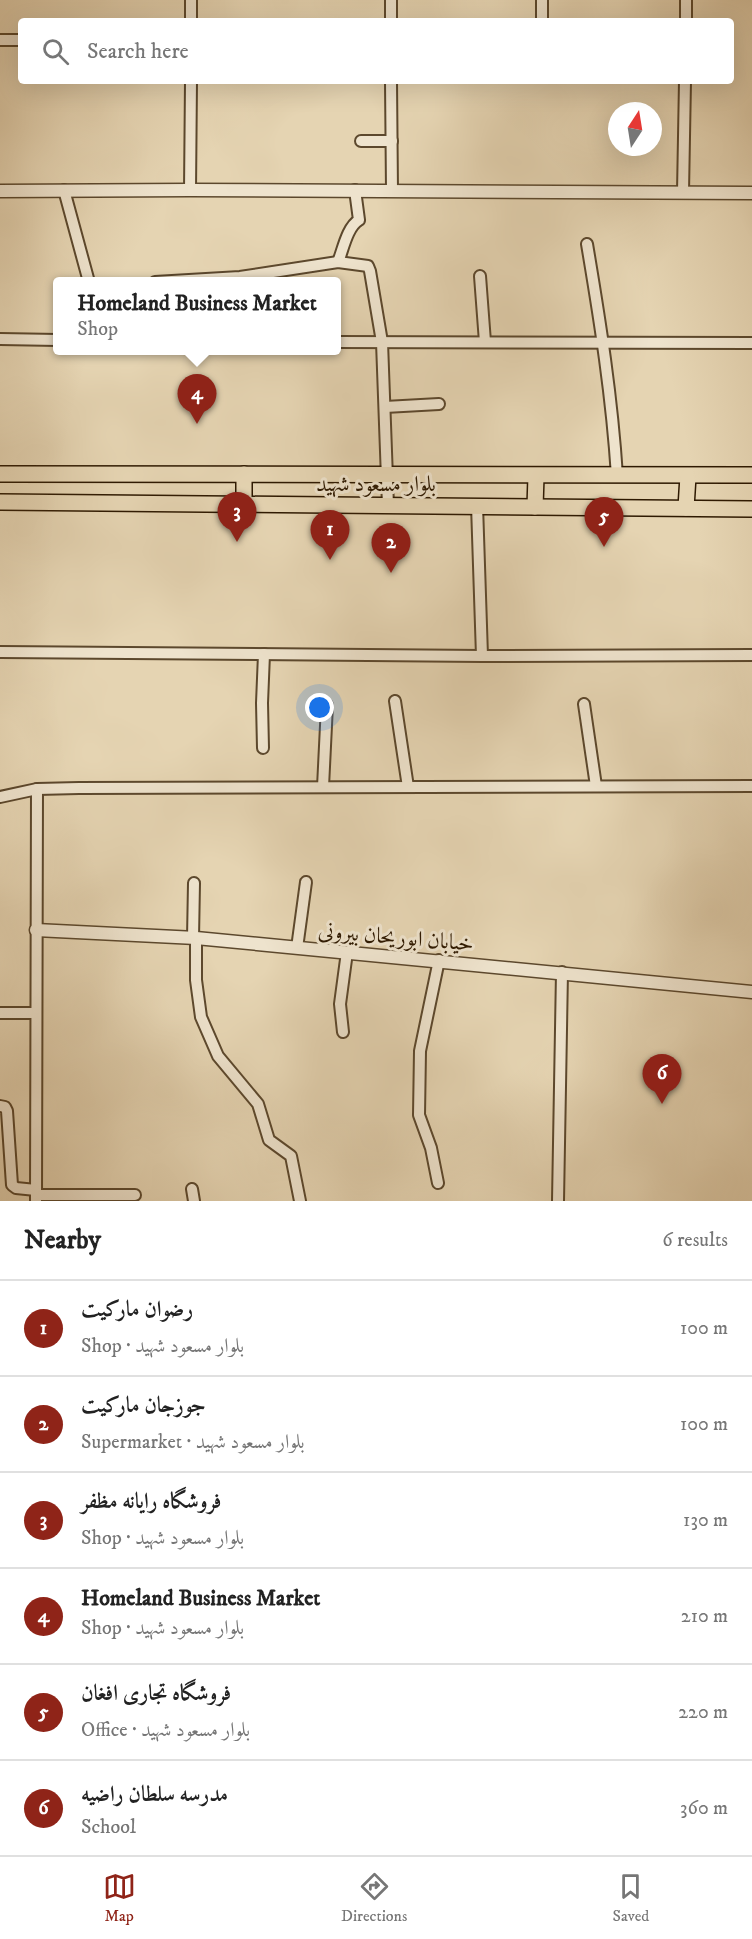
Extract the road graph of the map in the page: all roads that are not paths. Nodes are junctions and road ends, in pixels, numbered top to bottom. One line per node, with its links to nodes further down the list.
1 (191, 0): 5 (street)
2 (391, 0): 6 (street)
3 (542, 0): 7 (street)
4 (686, 0): 8 (street)
5 (191, 18)
6 (391, 18)
7 (542, 18)
8 (686, 18)
9 (0, 40): 10 (street)
10 (18, 40)
11 (191, 84): 17 (street)
12 (392, 84): 15 (street)
13 (685, 84): 21 (street)
14 (361, 141): 15 (street)
15 (392, 141): 20 (street)
16 (64, 190): 17 (street); 19 (street); 26 (street)
17 (190, 190): 18 (street)
18 (355, 190): 20 (street); 24 (street)
19 (0, 191)
20 (392, 191): 21 (street)
21 (683, 192): 22 (street)
22 (752, 193)
23 (587, 244): 33 (street)
24 (338, 262): 27 (street); 31 (street)
25 (480, 276): 32 (street)
26 (88, 277)
27 (240, 277)
28 (0, 339): 29 (street)
29 (53, 340)
30 (341, 342): 31 (street)
31 (382, 342): 32 (street); 36 (street)
32 (485, 342): 33 (street)
33 (604, 343): 34 (street); 41 (street)
34 (752, 344)
35 (439, 404): 36 (street)
36 (385, 407): 39 (street)
37 (0, 474): 38 (main road, بلوار مسعود شهید)
38 (244, 474): 39 (main road, بلوار مسعود شهید); 45 (main road)
39 (388, 476): 40 (main road, بلوار مسعود شهید); 46 (street)
40 (536, 476): 41 (main road, بلوار مسعود شهید); 48 (main road)
41 (617, 476): 42 (main road, بلوار مسعود شهید)
42 (688, 476): 43 (main road, بلوار مسعود شهید); 49 (main road)
43 (752, 476)
44 (0, 502): 45 (main road, بلوار مسعود شهید)
45 (244, 504): 46 (main road, بلوار مسعود شهید)
46 (388, 506): 47 (main road, بلوار مسعود شهید)
47 (477, 506): 48 (main road, بلوار مسعود شهید); 54 (street)
48 (535, 507): 49 (main road, بلوار مسعود شهید)
49 (686, 508): 50 (main road, بلوار مسعود شهید)
50 (752, 509)
51 (0, 652): 52 (street)
52 (264, 654): 54 (street); 58 (street)
53 (752, 655): 54 (street)
54 (482, 656)
55 (395, 700): 62 (street)
56 (584, 704): 59 (street)
57 (327, 705): 61 (street)
58 (263, 748)
59 (596, 786): 60 (street); 62 (street)
60 (752, 786)
61 (323, 787): 62 (street); 63 (street)
62 (408, 787)
63 (37, 789): 64 (street); 67 (street)
64 (0, 796)
65 (306, 882): 69 (street)
66 (194, 883): 68 (street)
67 (36, 930): 68 (street, خیابان ابوریحان بیرونی); 75 (street)
68 (195, 938): 69 (street, خیابان ابوریحان بیرونی); 83 (street)
69 (297, 948): 70 (street, خیابان ابوریحان بیرونی)
70 (346, 952): 71 (street, خیابان ابوریحان بیرونی); 76 (street)
71 (439, 960): 72 (street, خیابان ابوریحان بیرونی); 78 (street)
72 (562, 972): 73 (street, خیابان ابوریحان بیرونی); 84 (street)
73 (752, 992)
74 (0, 1013): 75 (street)
75 (36, 1013): 80 (street)
76 (343, 1032)
77 (0, 1106): 80 (street)
78 (438, 1183)
79 (192, 1189): 82 (street)
80 (36, 1195): 81 (street)
81 (135, 1195)
82 (194, 1201)
83 (300, 1201)
84 (558, 1201)

